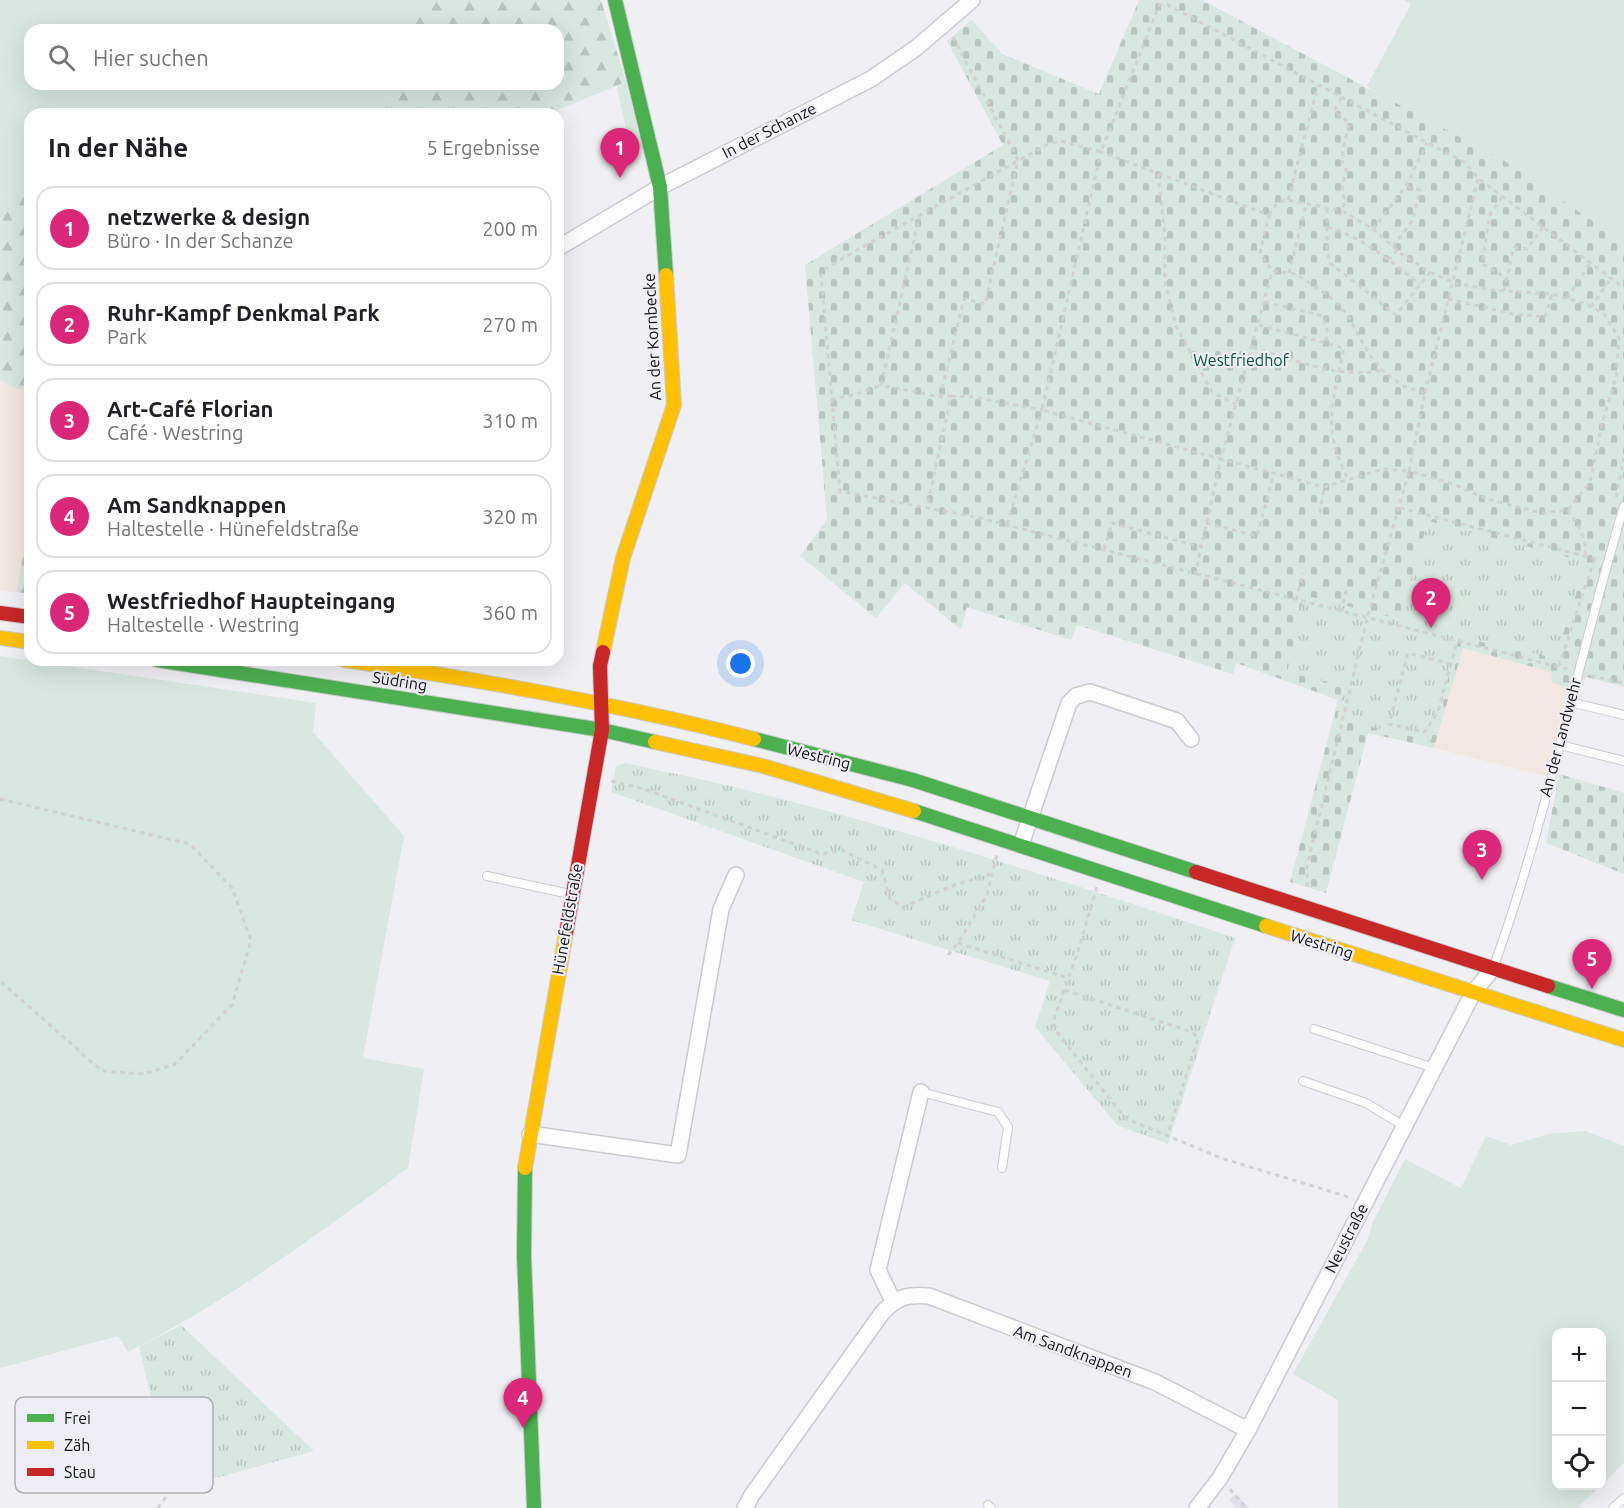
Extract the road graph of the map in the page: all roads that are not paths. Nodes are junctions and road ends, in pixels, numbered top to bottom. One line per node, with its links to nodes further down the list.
1 (615, 0): 3 (main road, An der Kornbecke)
2 (972, 0): 3 (street, In der Schanze)
3 (660, 187): 4 (street, In der Schanze); 13 (main road, An der Kornbecke)
4 (564, 244)
5 (1624, 506): 12 (lane, An der Landwehr)
6 (0, 613): 7 (main road)
7 (24, 616)
8 (0, 638): 9 (main road)
9 (24, 641)
10 (195, 666): 15 (main road, Südring)
11 (402, 666): 13 (main road, Südring)
12 (1570, 702): 14 (lane); 17 (lane, An der Landwehr)
13 (603, 704): 15 (main road, Hünefeldstraße); 19 (main road, Westring)
14 (1624, 715)
15 (602, 730): 20 (main road, Westring); 23 (main road, Hünefeldstraße)
16 (1191, 739): 19 (street)
17 (1560, 745): 18 (lane); 24 (lane, An der Landwehr)
18 (1624, 761)
19 (1031, 819): 20 (street); 24 (main road, Westring)
20 (1021, 844): 25 (main road, Westring)
21 (736, 875): 33 (street)
22 (487, 876): 23 (lane)
23 (572, 895): 33 (main road, Hünefeldstraße)
24 (1494, 967): 25 (street, Neustraße); 26 (main road, Westring)
25 (1473, 993): 28 (main road, Westring); 29 (street, Neustraße)
26 (1624, 1010)
27 (1314, 1029): 29 (lane)
28 (1624, 1041)
29 (1434, 1068): 32 (street, Neustraße)
30 (1303, 1081): 32 (lane)
31 (921, 1092): 34 (lane); 35 (street)
32 (1404, 1126): 36 (street, Neustraße)
33 (530, 1134): 38 (main road, Hünefeldstraße)
34 (1002, 1167)
35 (893, 1301): 36 (street, Am Sandknappen); 39 (street)
36 (1248, 1430): 40 (street, Neustraße)
37 (1624, 1498): 41 (lane)
38 (534, 1508)
39 (745, 1508)
40 (1197, 1508)
41 (1613, 1508)

